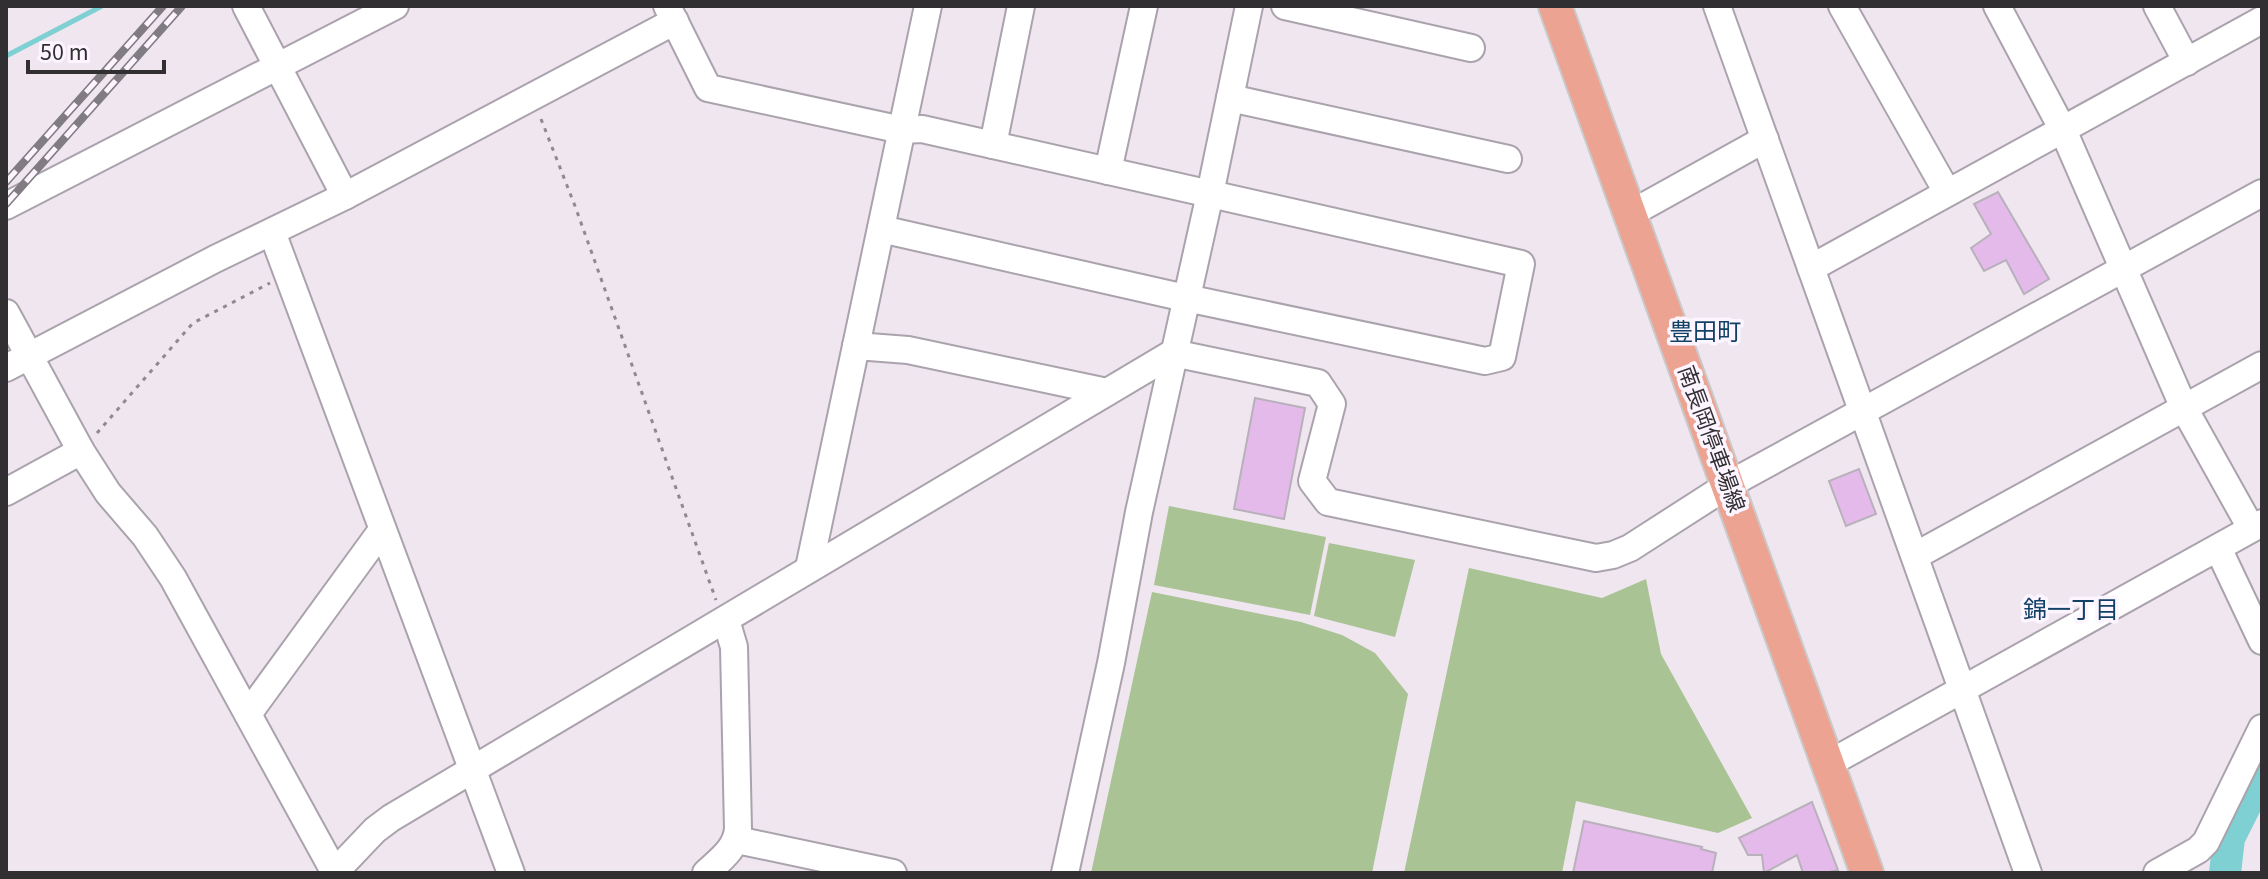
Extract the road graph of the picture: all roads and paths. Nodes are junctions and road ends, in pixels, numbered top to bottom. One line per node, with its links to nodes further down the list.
1 (246, 6): 17 (street)
2 (395, 6): 17 (street)
3 (928, 6): 20 (street)
4 (1021, 6): 23 (street)
5 (1144, 6): 25 (street)
6 (1249, 6): 19 (street)
7 (1285, 6): 15 (street)
8 (1555, 6): 31 (main road, 南長岡停車場線)
9 (1717, 6): 22 (street)
10 (1842, 6): 26 (street)
11 (1997, 6): 21 (street)
12 (2157, 6): 16 (street)
13 (671, 14): 18 (street); 20 (street)
14 (2262, 20): 16 (street)
15 (1471, 48)
16 (2187, 62): 21 (street)
17 (277, 67): 29 (street); 30 (street)
18 (532, 97): 29 (street); 55 (path)
19 (1230, 98): 24 (street); 28 (street)
20 (902, 130): 23 (street); 32 (street)
21 (2063, 130): 26 (street); 35 (street)
22 (1765, 139): 31 (street); 34 (street)
23 (993, 145): 25 (street)
24 (1508, 159)
25 (1108, 171): 28 (street)
26 (1947, 192): 34 (street)
27 (2262, 193): 35 (street)
28 (1210, 194): 37 (street); 37 (street)
29 (345, 196): 33 (street)
30 (6, 206)
31 (1630, 214): 48 (main road, 南長岡停車場線)
32 (881, 229): 37 (street); 39 (street)
33 (272, 232): 36 (street); 41 (street)
34 (1811, 268): 46 (street)
35 (2124, 269): 45 (street); 46 (street)
36 (287, 273): 47 (path); 51 (street)
37 (1186, 296): 40 (street)
38 (6, 313): 41 (street)
39 (856, 346): 44 (street); 54 (street)
40 (1173, 353): 44 (street); 48 (street); 67 (street)
41 (29, 355): 43 (street); 47 (street)
42 (2262, 365): 45 (street)
43 (6, 368)
44 (1107, 392): 54 (street)
45 (2184, 408): 50 (street); 53 (street)
46 (1862, 412): 48 (street); 53 (street)
47 (81, 451): 49 (street); 58 (street)
48 (1728, 485): 60 (main road, 南長岡停車場線)
49 (6, 492)
50 (2257, 526): 52 (street)
51 (382, 530): 58 (street); 61 (street)
52 (2218, 548): 56 (street); 57 (street)
53 (1915, 556): 57 (street)
54 (809, 568): 55 (street)
55 (726, 620): 61 (street); 62 (street)
56 (2262, 641)
57 (1962, 690): 60 (street); 69 (street)
58 (248, 714): 63 (street)
59 (2262, 728): 70 (street)
60 (1828, 764): 68 (main road, 南長岡停車場線)
61 (472, 770): 63 (street); 64 (street)
62 (737, 840): 65 (street); 66 (street)
63 (334, 873)
64 (511, 873)
65 (706, 873)
66 (893, 873)
67 (1065, 873)
68 (1867, 873)
69 (2028, 873)
70 (2157, 873)

